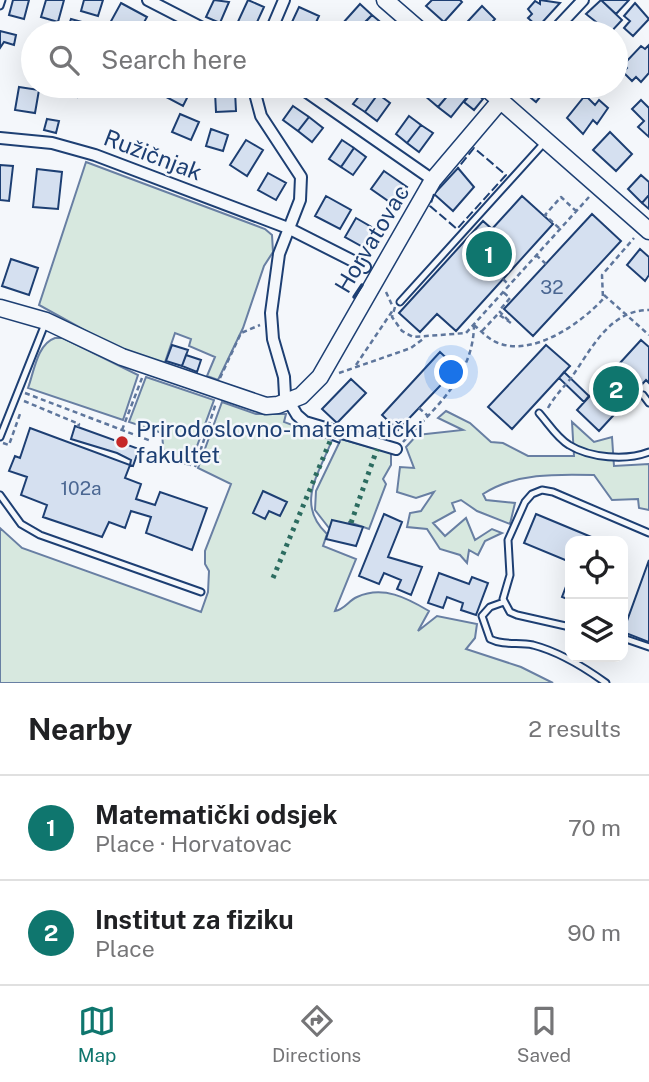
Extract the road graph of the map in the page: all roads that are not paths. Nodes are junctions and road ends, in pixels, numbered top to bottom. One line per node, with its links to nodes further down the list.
1 (2, 0): 6 (lane)
2 (148, 0): 7 (street)
3 (284, 0): 8 (street)
4 (385, 0): 9 (street)
5 (583, 0): 10 (street)
6 (0, 5)
7 (189, 21)
8 (275, 21)
9 (409, 21)
10 (563, 21)
11 (256, 98): 18 (street)
12 (316, 98): 17 (street)
13 (492, 98): 17 (street, Horvatovac)
14 (502, 98): 16 (street)
15 (0, 138): 18 (street, Ružičnjak)
16 (546, 141): 19 (street); 21 (lane)
17 (433, 180): 25 (street, Horvatovac)
18 (288, 228): 20 (street, Ružičnjak); 25 (street)
19 (647, 229)
20 (365, 267)
21 (400, 302)
22 (0, 308): 23 (street)
23 (46, 321): 25 (street); 28 (lane)
24 (643, 395): 26 (lane)
25 (289, 402): 29 (street)
26 (649, 403)
27 (539, 413): 30 (lane)
28 (0, 436)
29 (396, 449)
30 (649, 452)
31 (0, 495): 33 (lane)
32 (649, 533): 34 (lane)
33 (201, 592)
34 (504, 603): 35 (lane); 38 (lane)
35 (565, 626)
36 (628, 640): 37 (lane)
37 (649, 647)
38 (606, 683)

